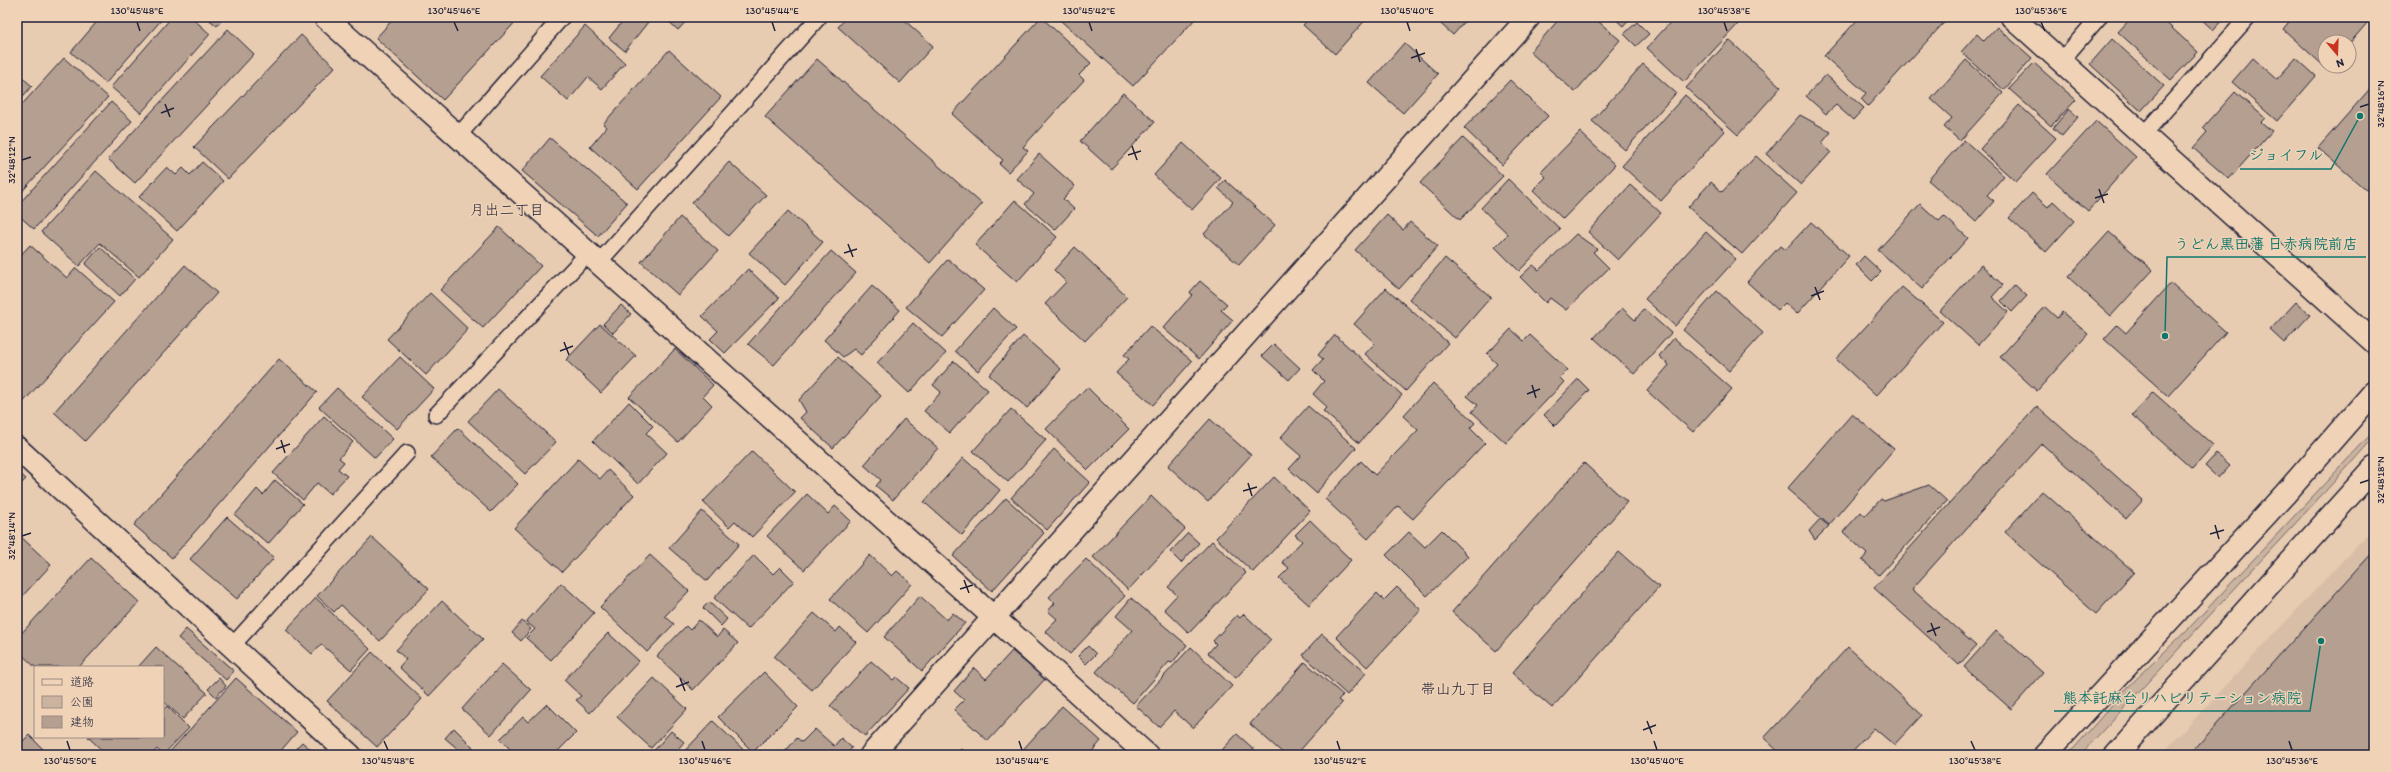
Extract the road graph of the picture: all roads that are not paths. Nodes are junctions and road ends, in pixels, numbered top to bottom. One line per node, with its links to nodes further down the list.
1 (325, 17): 10 (street)
2 (562, 17): 10 (lane)
3 (819, 17): 11 (lane)
4 (1528, 17): 18 (street)
5 (2012, 17): 8 (street)
6 (2099, 17): 8 (lane)
7 (2248, 17): 9 (lane)
8 (2061, 61): 9 (street)
9 (2143, 135): 12 (street)
10 (458, 136): 11 (street)
11 (593, 257): 14 (lane); 18 (street)
12 (2374, 342)
13 (2374, 392): 23 (street)
14 (436, 415)
15 (17, 448): 19 (street)
16 (407, 453): 19 (lane)
17 (2374, 468): 24 (street)
18 (994, 617): 21 (street); 22 (street)
19 (232, 646): 20 (street)
20 (350, 755)
21 (870, 755)
22 (1147, 755)
23 (2045, 755)
24 (2116, 755)

